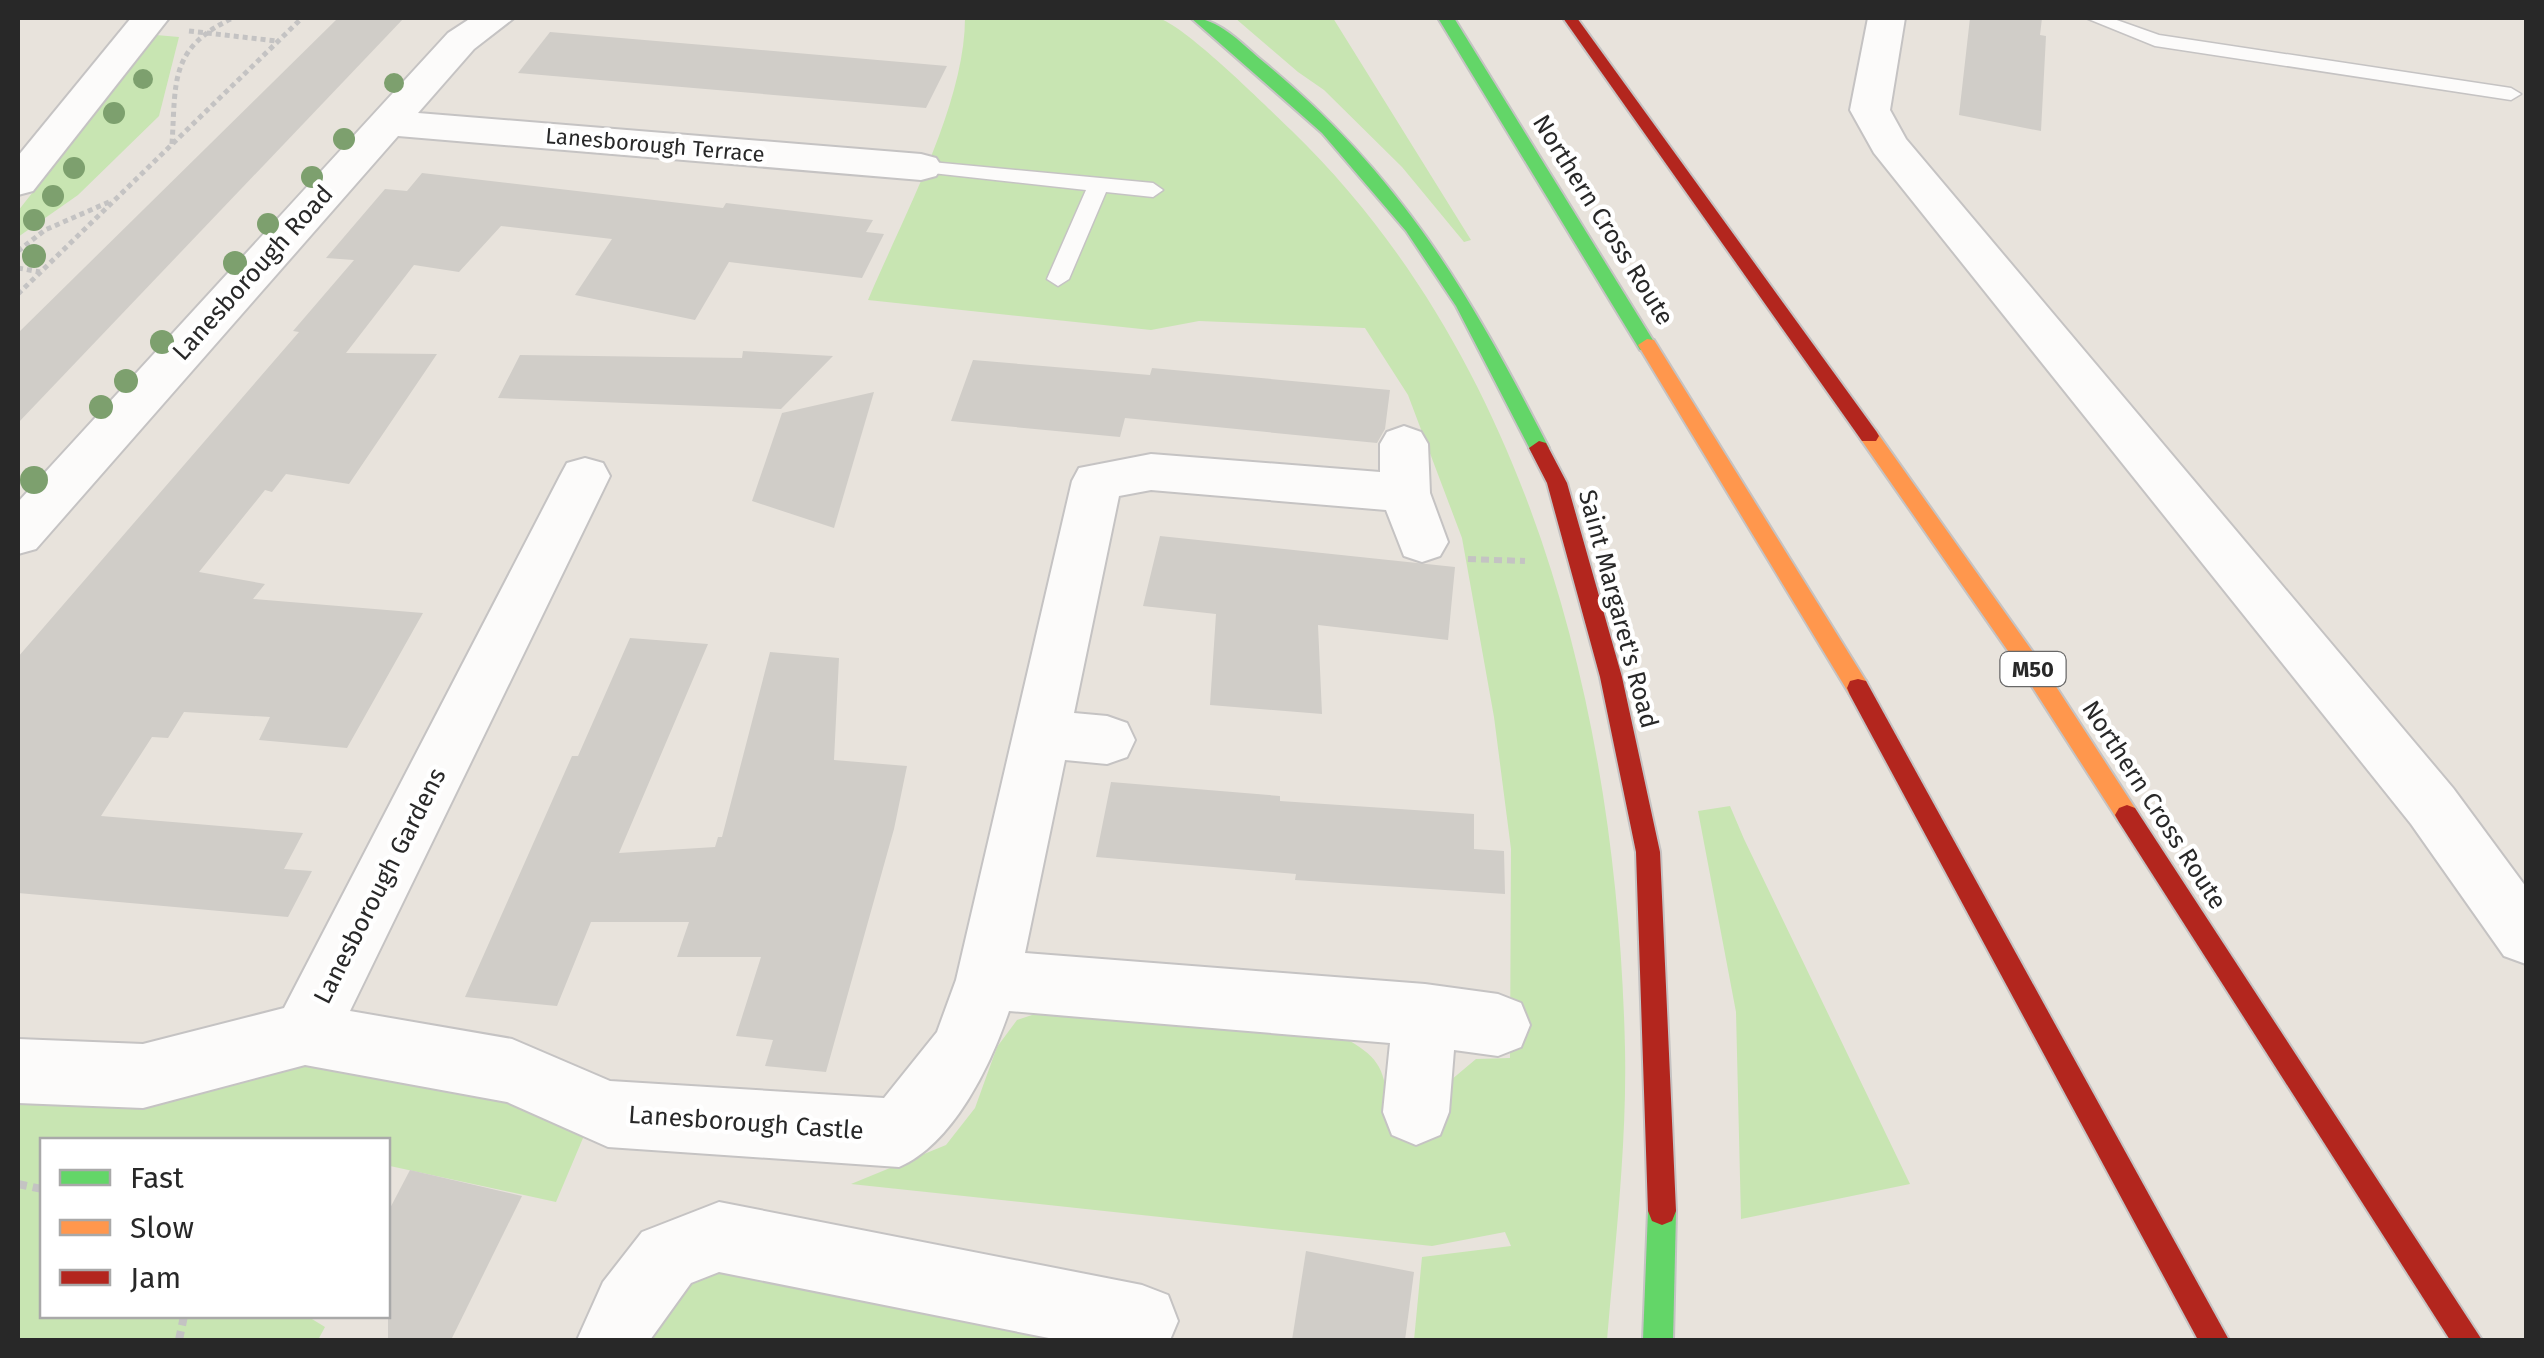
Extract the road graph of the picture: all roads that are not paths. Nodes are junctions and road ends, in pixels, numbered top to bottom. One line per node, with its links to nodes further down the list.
1 (494, 18): 9 (street, Lanesborough Road)
2 (1198, 18): 31 (main road, Saint Margaret's Road)
3 (1446, 18): 32 (main road, Northern Cross Route)
4 (1570, 18): 33 (main road, Northern Cross Route / M50)
5 (1886, 18): 22 (street)
6 (2096, 18): 8 (lane)
7 (146, 22): 11 (street)
8 (2511, 94)
9 (388, 123): 10 (street, Lanesborough Terrace); 18 (street, Lanesborough Road)
10 (921, 167): 12 (lane)
11 (18, 182)
12 (1098, 185): 13 (lane); 14 (lane)
13 (1153, 190)
14 (1058, 280)
15 (1404, 444): 17 (street)
16 (586, 476): 26 (street, Lanesborough Gardens)
17 (1406, 493): 19 (street); 20 (street, Lanesborough Castle)
18 (18, 534)
19 (1422, 542)
20 (1046, 706): 21 (street); 23 (street, Lanesborough Castle)
21 (1107, 740)
22 (2526, 936)
23 (988, 980): 24 (street); 26 (street, Lanesborough Castle)
24 (1425, 1015): 25 (street); 28 (street)
25 (1498, 1025)
26 (306, 1034): 27 (street, Lanesborough Gardens)
27 (18, 1071)
28 (1416, 1112)
29 (1142, 1321): 30 (street)
30 (613, 1340)
31 (1658, 1340)
32 (2214, 1340)
33 (2468, 1340)

